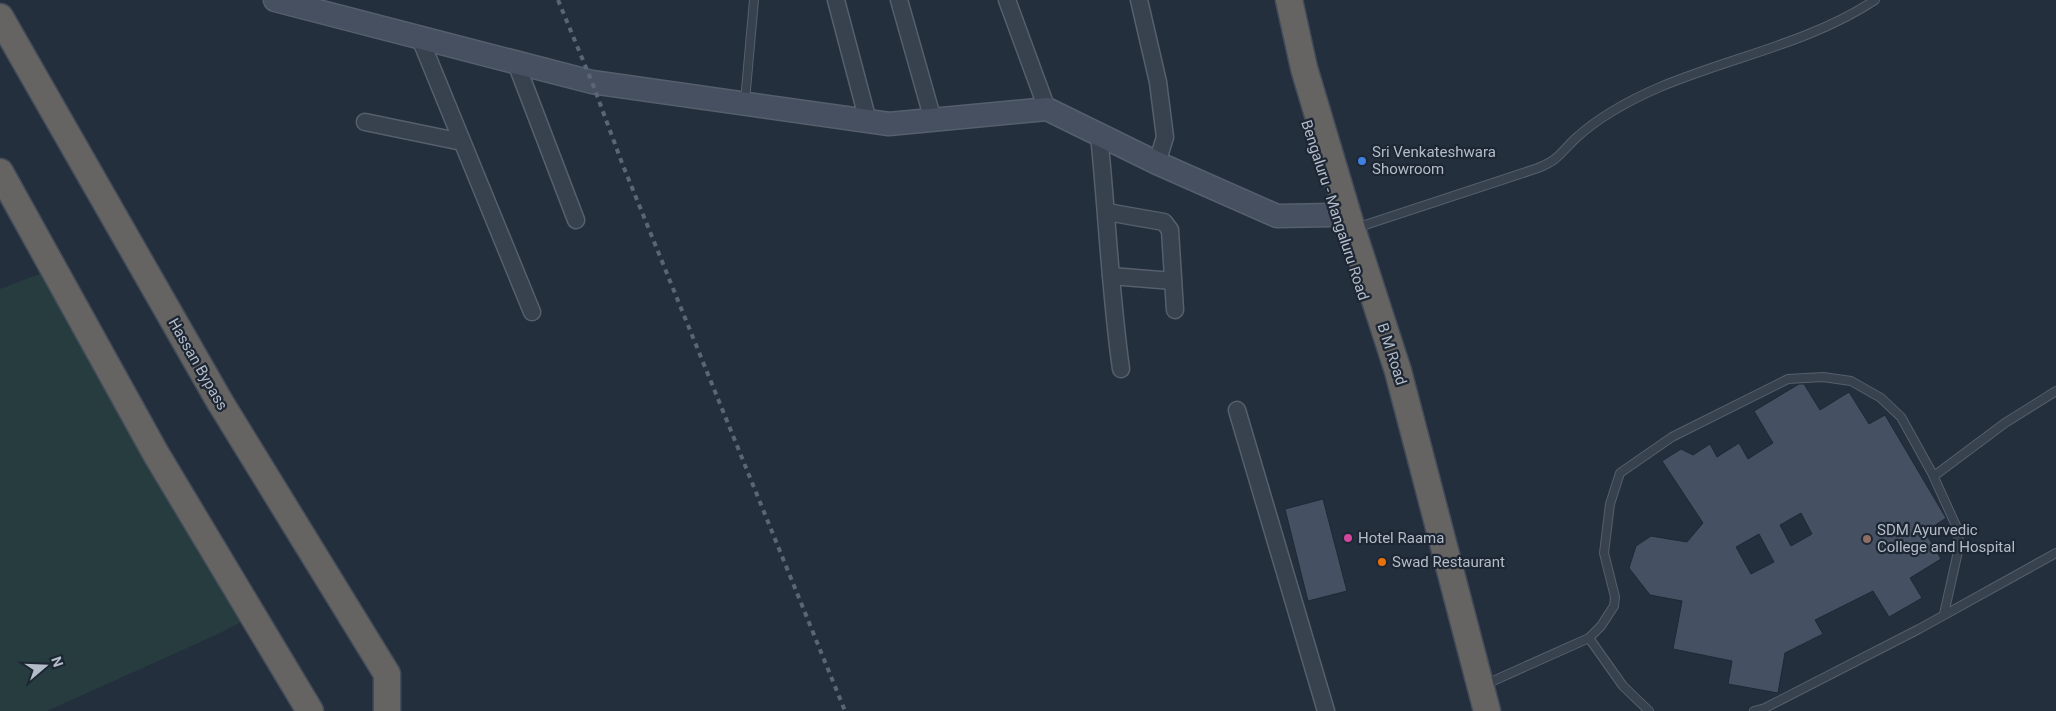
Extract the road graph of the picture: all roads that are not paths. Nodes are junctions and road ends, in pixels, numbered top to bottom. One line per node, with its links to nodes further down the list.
1 (275, 0): 13 (main road)
2 (754, 0): 15 (lane)
3 (836, 0): 18 (street)
4 (899, 0): 17 (street)
5 (1007, 0): 16 (street)
6 (1139, 0): 22 (street)
7 (1274, 0): 26 (highway, Bengaluru - Mangaluru Road)
8 (1289, 0): 12 (highway, B M Road)
9 (1303, 0): 12 (highway)
10 (1875, 0): 26 (lane)
11 (0, 17): 40 (highway, Hassan Bypass)
12 (1295, 26): 26 (highway, B M Road)
13 (419, 36): 14 (main road); 21 (street)
14 (516, 63): 15 (main road); 25 (street)
15 (745, 103): 18 (main road)
16 (1047, 109): 17 (main road); 20 (main road)
17 (933, 120): 18 (main road)
18 (868, 121)
19 (365, 122): 21 (street)
20 (1099, 135): 22 (main road); 24 (street)
21 (462, 142): 30 (street)
22 (1156, 163): 26 (main road)
23 (0, 172): 39 (highway)
24 (1107, 212): 27 (street); 28 (street)
25 (576, 220)
26 (1343, 222): 38 (highway, B M Road); 42 (highway, Bengaluru - Mangaluru Road)
27 (1111, 276): 28 (street); 31 (street)
28 (1173, 281): 29 (street)
29 (1175, 310)
30 (532, 312)
31 (1121, 369)
32 (2056, 391): 34 (lane)
33 (1238, 410): 41 (street)
34 (1934, 476): 36 (lane); 37 (lane)
35 (2056, 553): 36 (lane)
36 (1944, 614): 45 (lane)
37 (1589, 638): 38 (lane); 44 (lane)
38 (1480, 686): 43 (highway, B M Road)
39 (310, 711)
40 (387, 711)
41 (1326, 711)
42 (1470, 711)
43 (1487, 711)
44 (1649, 711)
45 (1754, 711)

